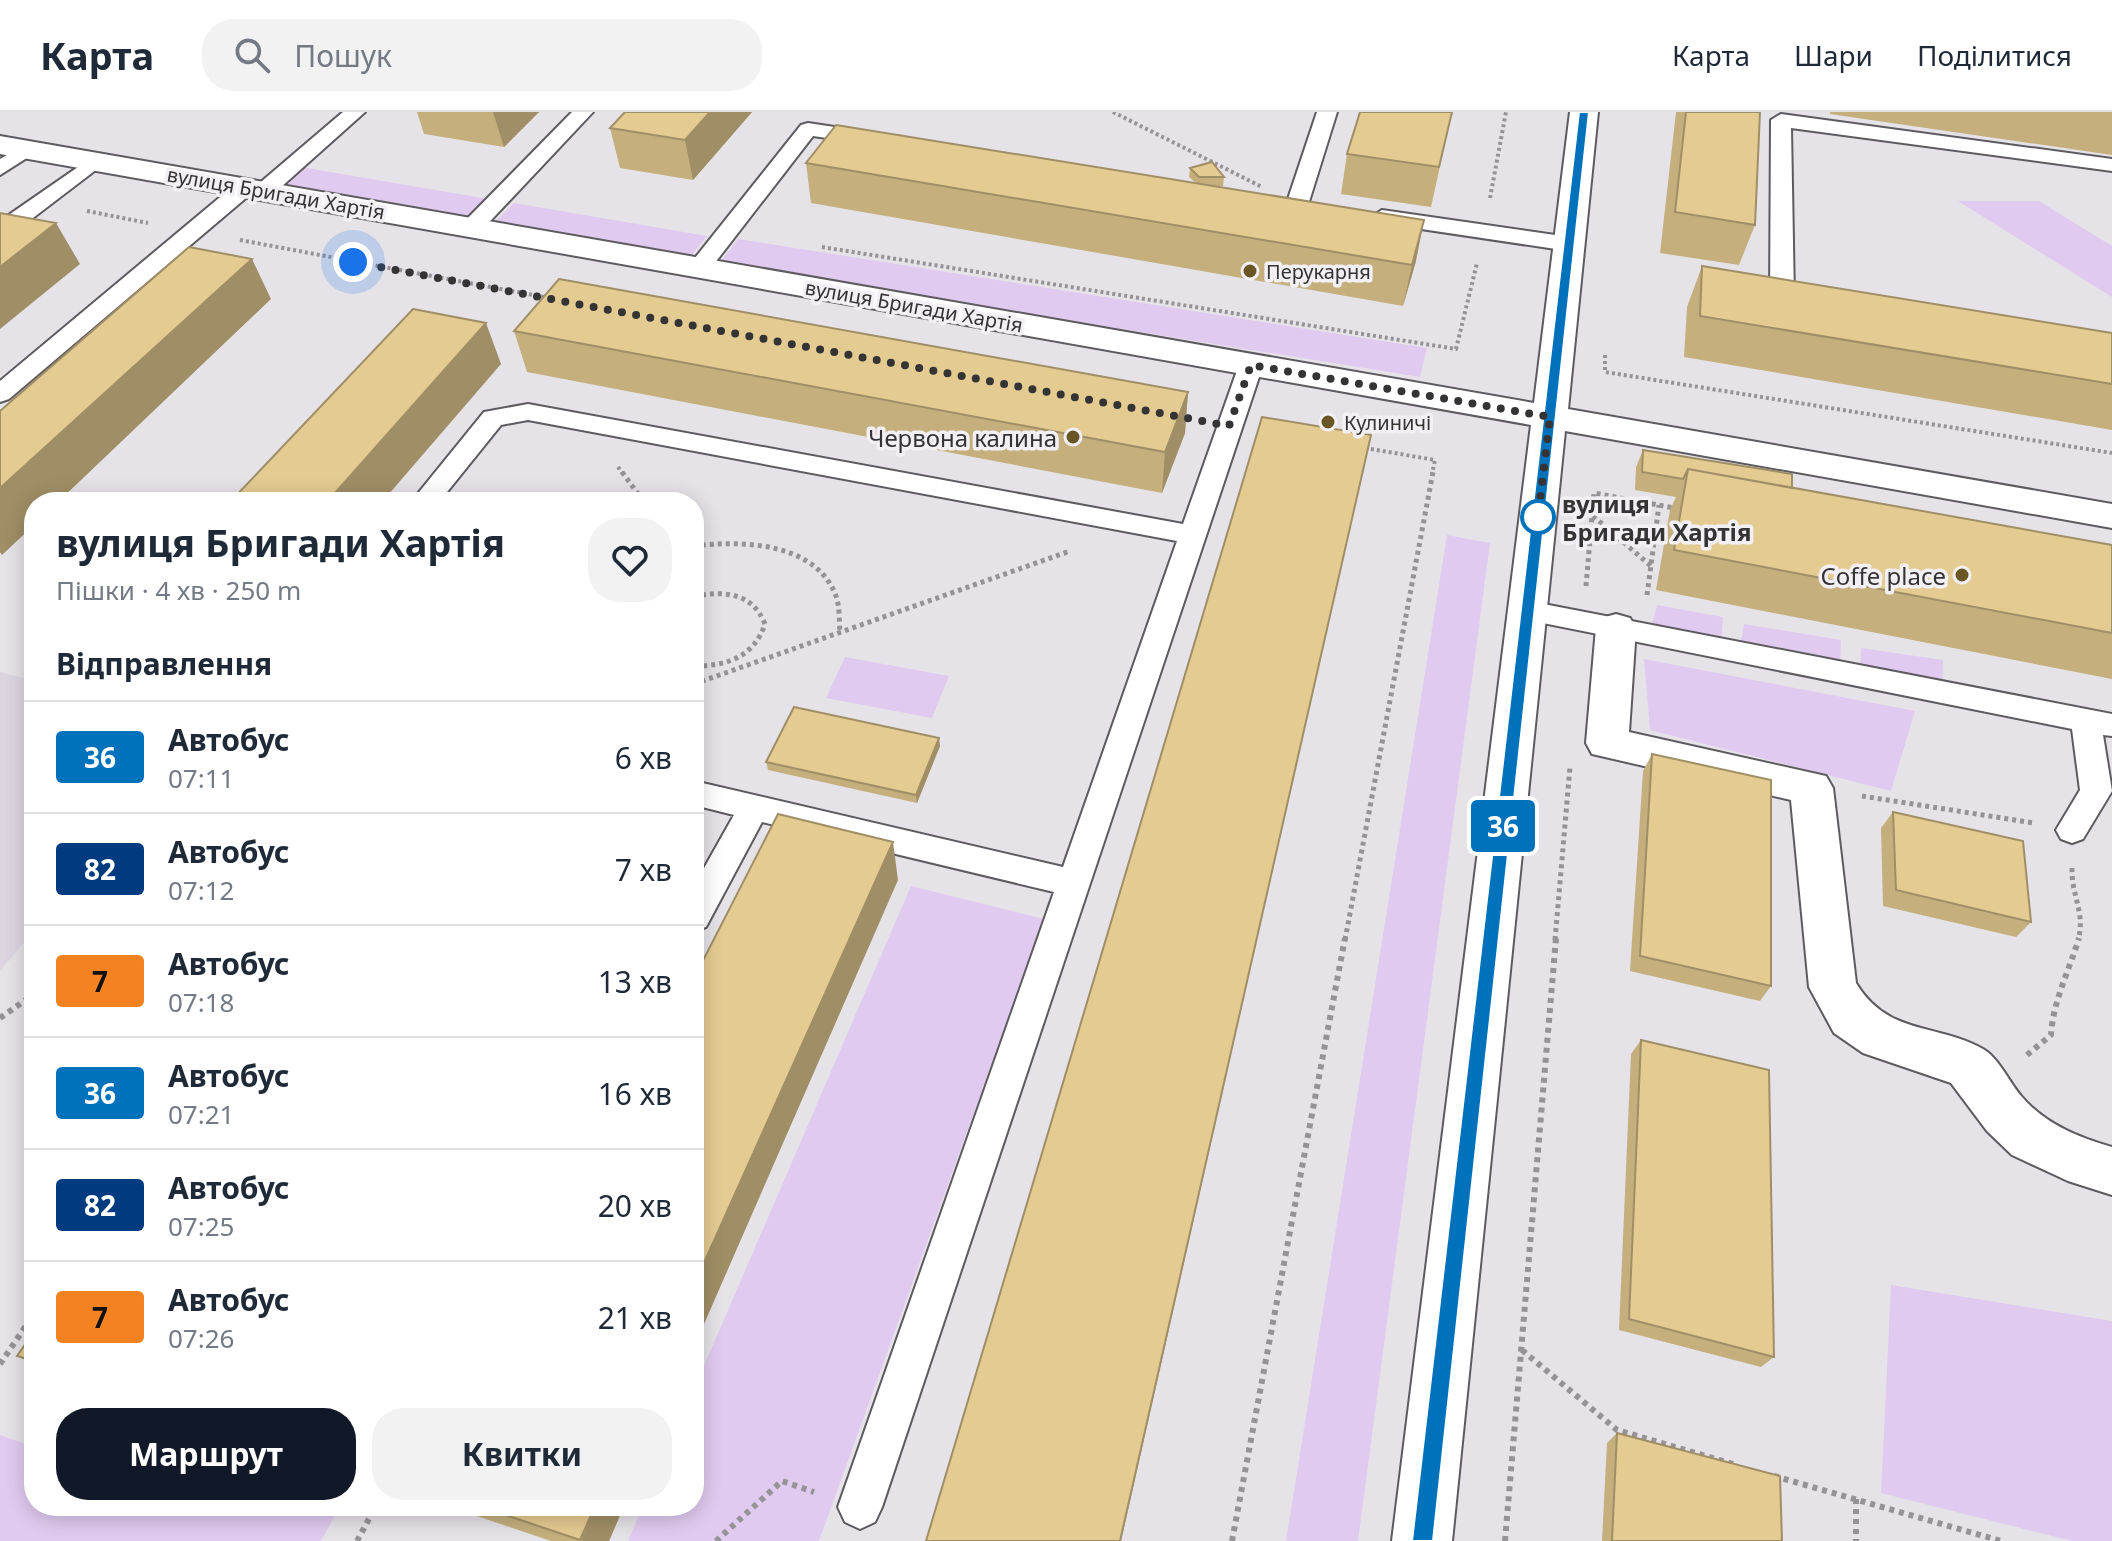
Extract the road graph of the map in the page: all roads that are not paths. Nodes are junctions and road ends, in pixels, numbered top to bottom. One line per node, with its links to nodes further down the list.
1 (355, 112): 10 (lane)
2 (583, 112): 13 (lane)
3 (1327, 112): 11 (lane)
4 (1584, 112): 15 (street)
5 (814, 120): 6 (lane); 16 (lane)
6 (903, 143)
7 (9, 155): 8 (street, вулиця Бригади Хартія)
8 (94, 162): 10 (street, вулиця Бригади Хартія); 14 (lane)
9 (2112, 165): 17 (lane)
10 (254, 190): 13 (street, вулиця Бригади Хартія); 19 (lane)
11 (1297, 204)
12 (1359, 214): 15 (lane)
13 (471, 228): 16 (street, вулиця Бригади Хартія)
14 (0, 232)
15 (1569, 244): 20 (street)
16 (699, 268): 18 (street, вулиця Бригади Хартія)
17 (1829, 311)
18 (1251, 365): 20 (street, вулиця Бригади Хартія); 23 (lane)
19 (0, 394)
20 (1550, 417): 22 (street, вулиця Бригади Хартія); 24 (street)
21 (432, 492): 23 (lane)
22 (2112, 516)
23 (1193, 535): 30 (lane)
24 (1528, 611): 25 (lane); 34 (street)
25 (1599, 625): 26 (lane); 32 (street)
26 (2099, 722): 29 (lane)
27 (704, 795): 28 (lane)
28 (754, 807): 30 (lane); 31 (lane)
29 (2063, 836)
30 (1074, 883): 33 (lane)
31 (704, 899)
32 (2112, 1171)
33 (860, 1507)
34 (1422, 1541)

